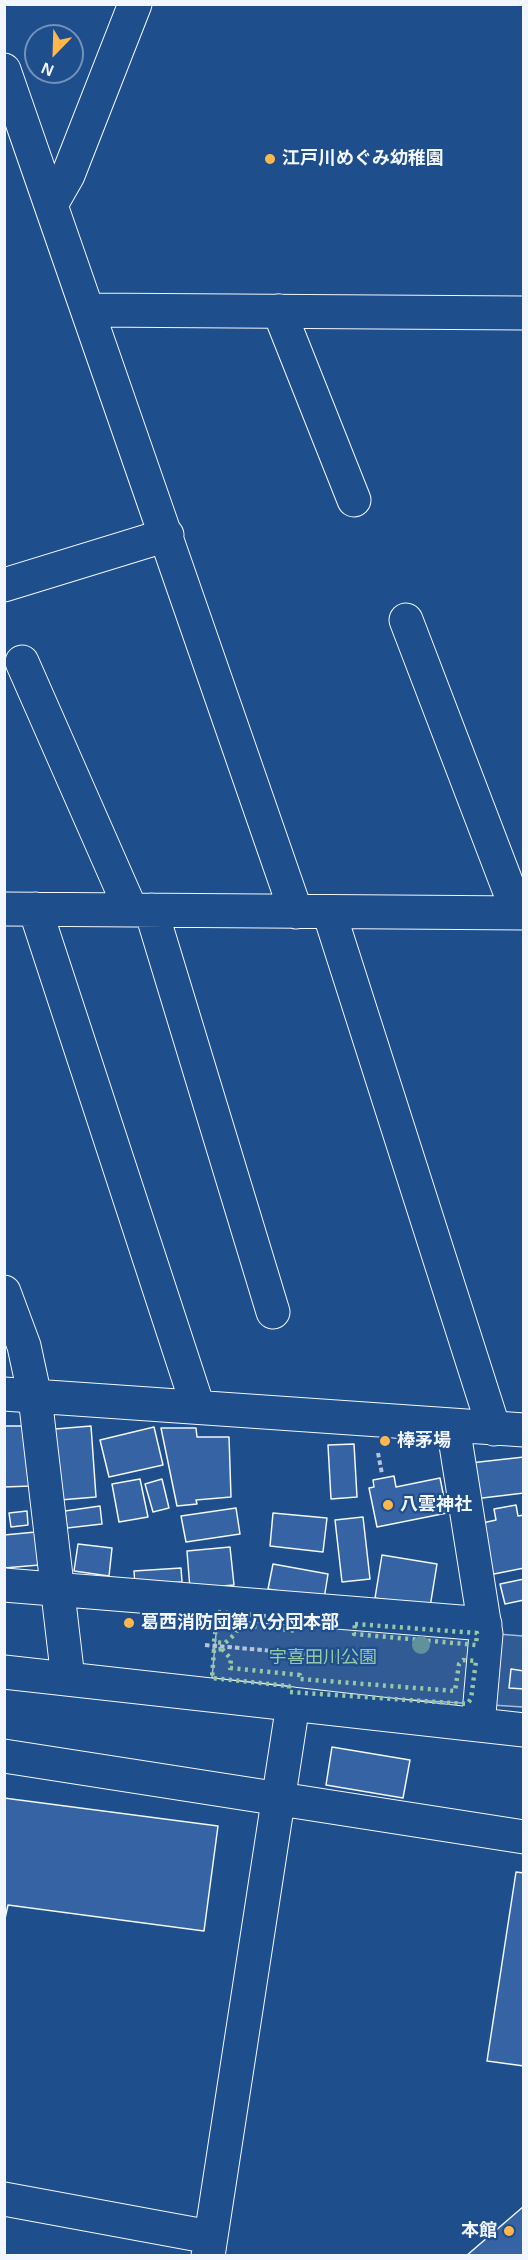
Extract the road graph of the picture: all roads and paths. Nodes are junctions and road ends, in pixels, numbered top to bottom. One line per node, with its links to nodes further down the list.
1 (135, 4): 4 (street)
2 (4, 70): 3 (street)
3 (17, 141): 4 (street)
4 (52, 203): 5 (street)
5 (89, 310): 6 (street); 9 (street)
6 (279, 311): 7 (street); 8 (street)
7 (524, 312)
8 (354, 501)
9 (167, 535): 10 (street); 15 (street)
10 (4, 585)
11 (406, 620): 17 (street)
12 (22, 662): 14 (street)
13 (20, 909): 14 (street); 21 (street)
14 (141, 910): 15 (street); 19 (street)
15 (296, 912): 16 (street)
16 (329, 912): 17 (street); 23 (street)
17 (521, 913)
18 (4, 1292): 20 (street)
19 (273, 1312)
20 (20, 1395): 21 (street); 25 (street)
21 (198, 1407): 22 (street)
22 (453, 1426): 23 (street); 26 (street)
23 (509, 1430)
24 (4, 1585): 25 (street)
25 (59, 1590): 26 (street); 28 (street)
26 (485, 1624): 30 (street)
27 (4, 1672): 28 (street)
28 (68, 1679): 29 (street)
29 (293, 1704): 30 (street); 33 (street)
30 (478, 1725): 31 (street)
31 (524, 1730)
32 (4, 1756): 33 (street)
33 (279, 1798): 34 (street); 36 (street)
34 (524, 1837)
35 (4, 2199): 36 (street)
36 (209, 2246)

